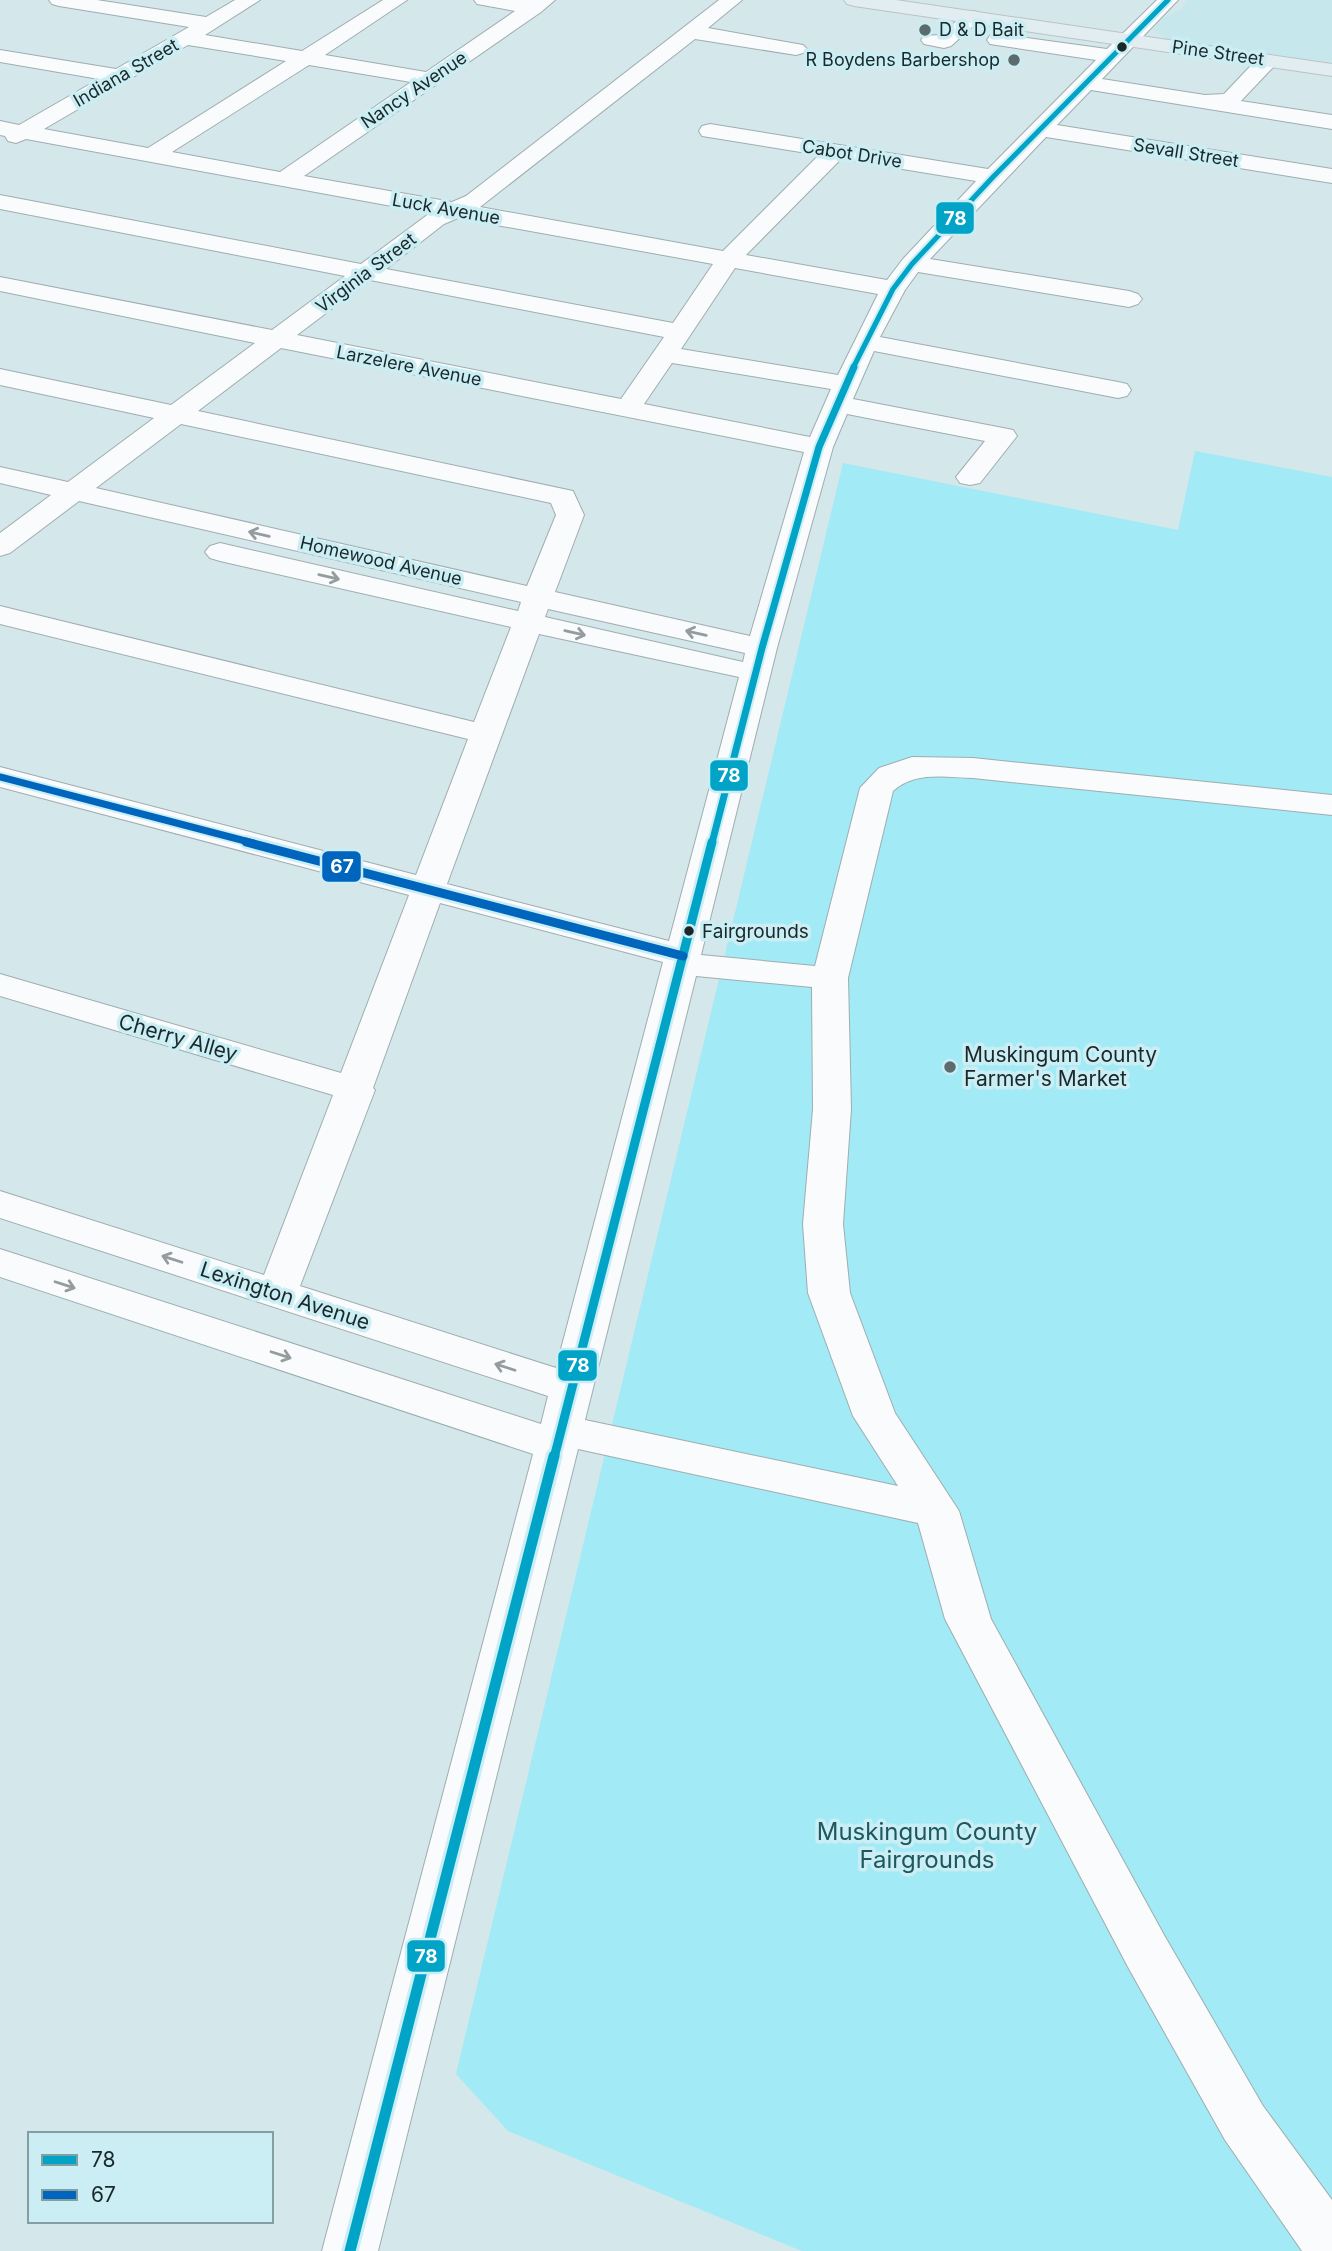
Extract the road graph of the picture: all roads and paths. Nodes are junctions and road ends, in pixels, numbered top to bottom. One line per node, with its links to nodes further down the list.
1 (59, 0): 11 (street)
2 (250, 0): 11 (street, Indiana Street)
3 (397, 0): 18 (street)
4 (484, 0): 8 (street)
5 (732, 0): 12 (street, Virginia Street)
6 (854, 0): 9 (main road)
7 (1168, 0): 15 (street)
8 (539, 4): 22 (street, Nancy Avenue)
9 (973, 18): 10 (main road); 14 (street)
10 (1013, 23): 15 (street)
11 (210, 24): 13 (street, Indiana Street)
12 (692, 32): 16 (street); 37 (street, Virginia Street)
13 (186, 38): 18 (street); 21 (street, Indiana Street)
14 (931, 40)
15 (1119, 48): 19 (main road, Pine Street); 23 (street)
16 (796, 49)
17 (0, 56): 21 (street)
18 (306, 58): 22 (street); 32 (street)
19 (1268, 61): 20 (main road, Pine Street); 24 (street)
20 (1332, 70)
21 (119, 76): 29 (street, Indiana Street)
22 (430, 79): 35 (street, Nancy Avenue)
23 (1085, 83): 24 (street); 27 (street)
24 (1204, 102): 25 (street)
25 (1332, 122)
26 (0, 128): 29 (street, Luck Avenue)
27 (1040, 129): 33 (street, Sevall Street); 34 (street)
28 (710, 131): 31 (street, Cabot Drive)
29 (24, 132): 30 (street, Indiana Street); 32 (street, Luck Avenue)
30 (0, 144)
31 (836, 151): 34 (street, Cabot Drive); 38 (street)
32 (152, 155): 35 (street, Luck Avenue)
33 (1332, 176)
34 (993, 177): 39 (street)
35 (283, 180): 37 (street, Luck Avenue)
36 (0, 202): 40 (street)
37 (455, 210): 38 (street, Luck Avenue); 40 (street, Virginia Street)
38 (729, 259): 42 (street, Luck Avenue); 46 (street)
39 (912, 264): 42 (street); 43 (street)
40 (366, 272): 44 (street, Virginia Street); 46 (street)
41 (0, 284): 44 (street, Larzelere Avenue)
42 (893, 289): 45 (street)
43 (1129, 299)
44 (278, 340): 50 (street, Larzelere Avenue); 51 (street, Virginia Street)
45 (865, 342): 48 (street); 49 (street)
46 (672, 343): 49 (street); 50 (street)
47 (0, 377): 51 (street)
48 (1118, 390)
49 (842, 394): 52 (street); 54 (street)
50 (627, 410): 52 (street, Larzelere Avenue)
51 (176, 415): 55 (street, Virginia Street); 59 (street)
52 (819, 447): 61 (street)
53 (0, 475): 55 (street, Homewood Avenue)
54 (970, 477)
55 (74, 492): 57 (street, Virginia Street); 59 (street, Homewood Avenue, one-way to 55)
56 (0, 502): 57 (street, Homewood Avenue)
57 (46, 513): 58 (street, Virginia Street); 59 (street, Homewood Avenue, one-way to 59)
58 (0, 547)
59 (534, 610): 61 (street, Homewood Avenue); 62 (street)
60 (0, 615): 62 (street)
61 (759, 661): 66 (street)
62 (485, 734): 65 (street)
63 (0, 777): 65 (street)
64 (1332, 805): 67 (street)
65 (426, 890): 66 (street); 69 (street)
66 (682, 960): 67 (street); 73 (street)
67 (830, 978): 74 (street)
68 (0, 985): 69 (street, Cherry Alley)
69 (356, 1090): 72 (street)
70 (0, 1204): 72 (street, Lexington Avenue, one-way to 70)
71 (0, 1263): 73 (street, one-way to 73)
72 (277, 1293): 73 (street, Lexington Avenue, one-way to 72)
73 (563, 1421): 74 (street); 76 (street)
74 (937, 1511): 75 (street)
75 (1332, 2246)
76 (350, 2251)

